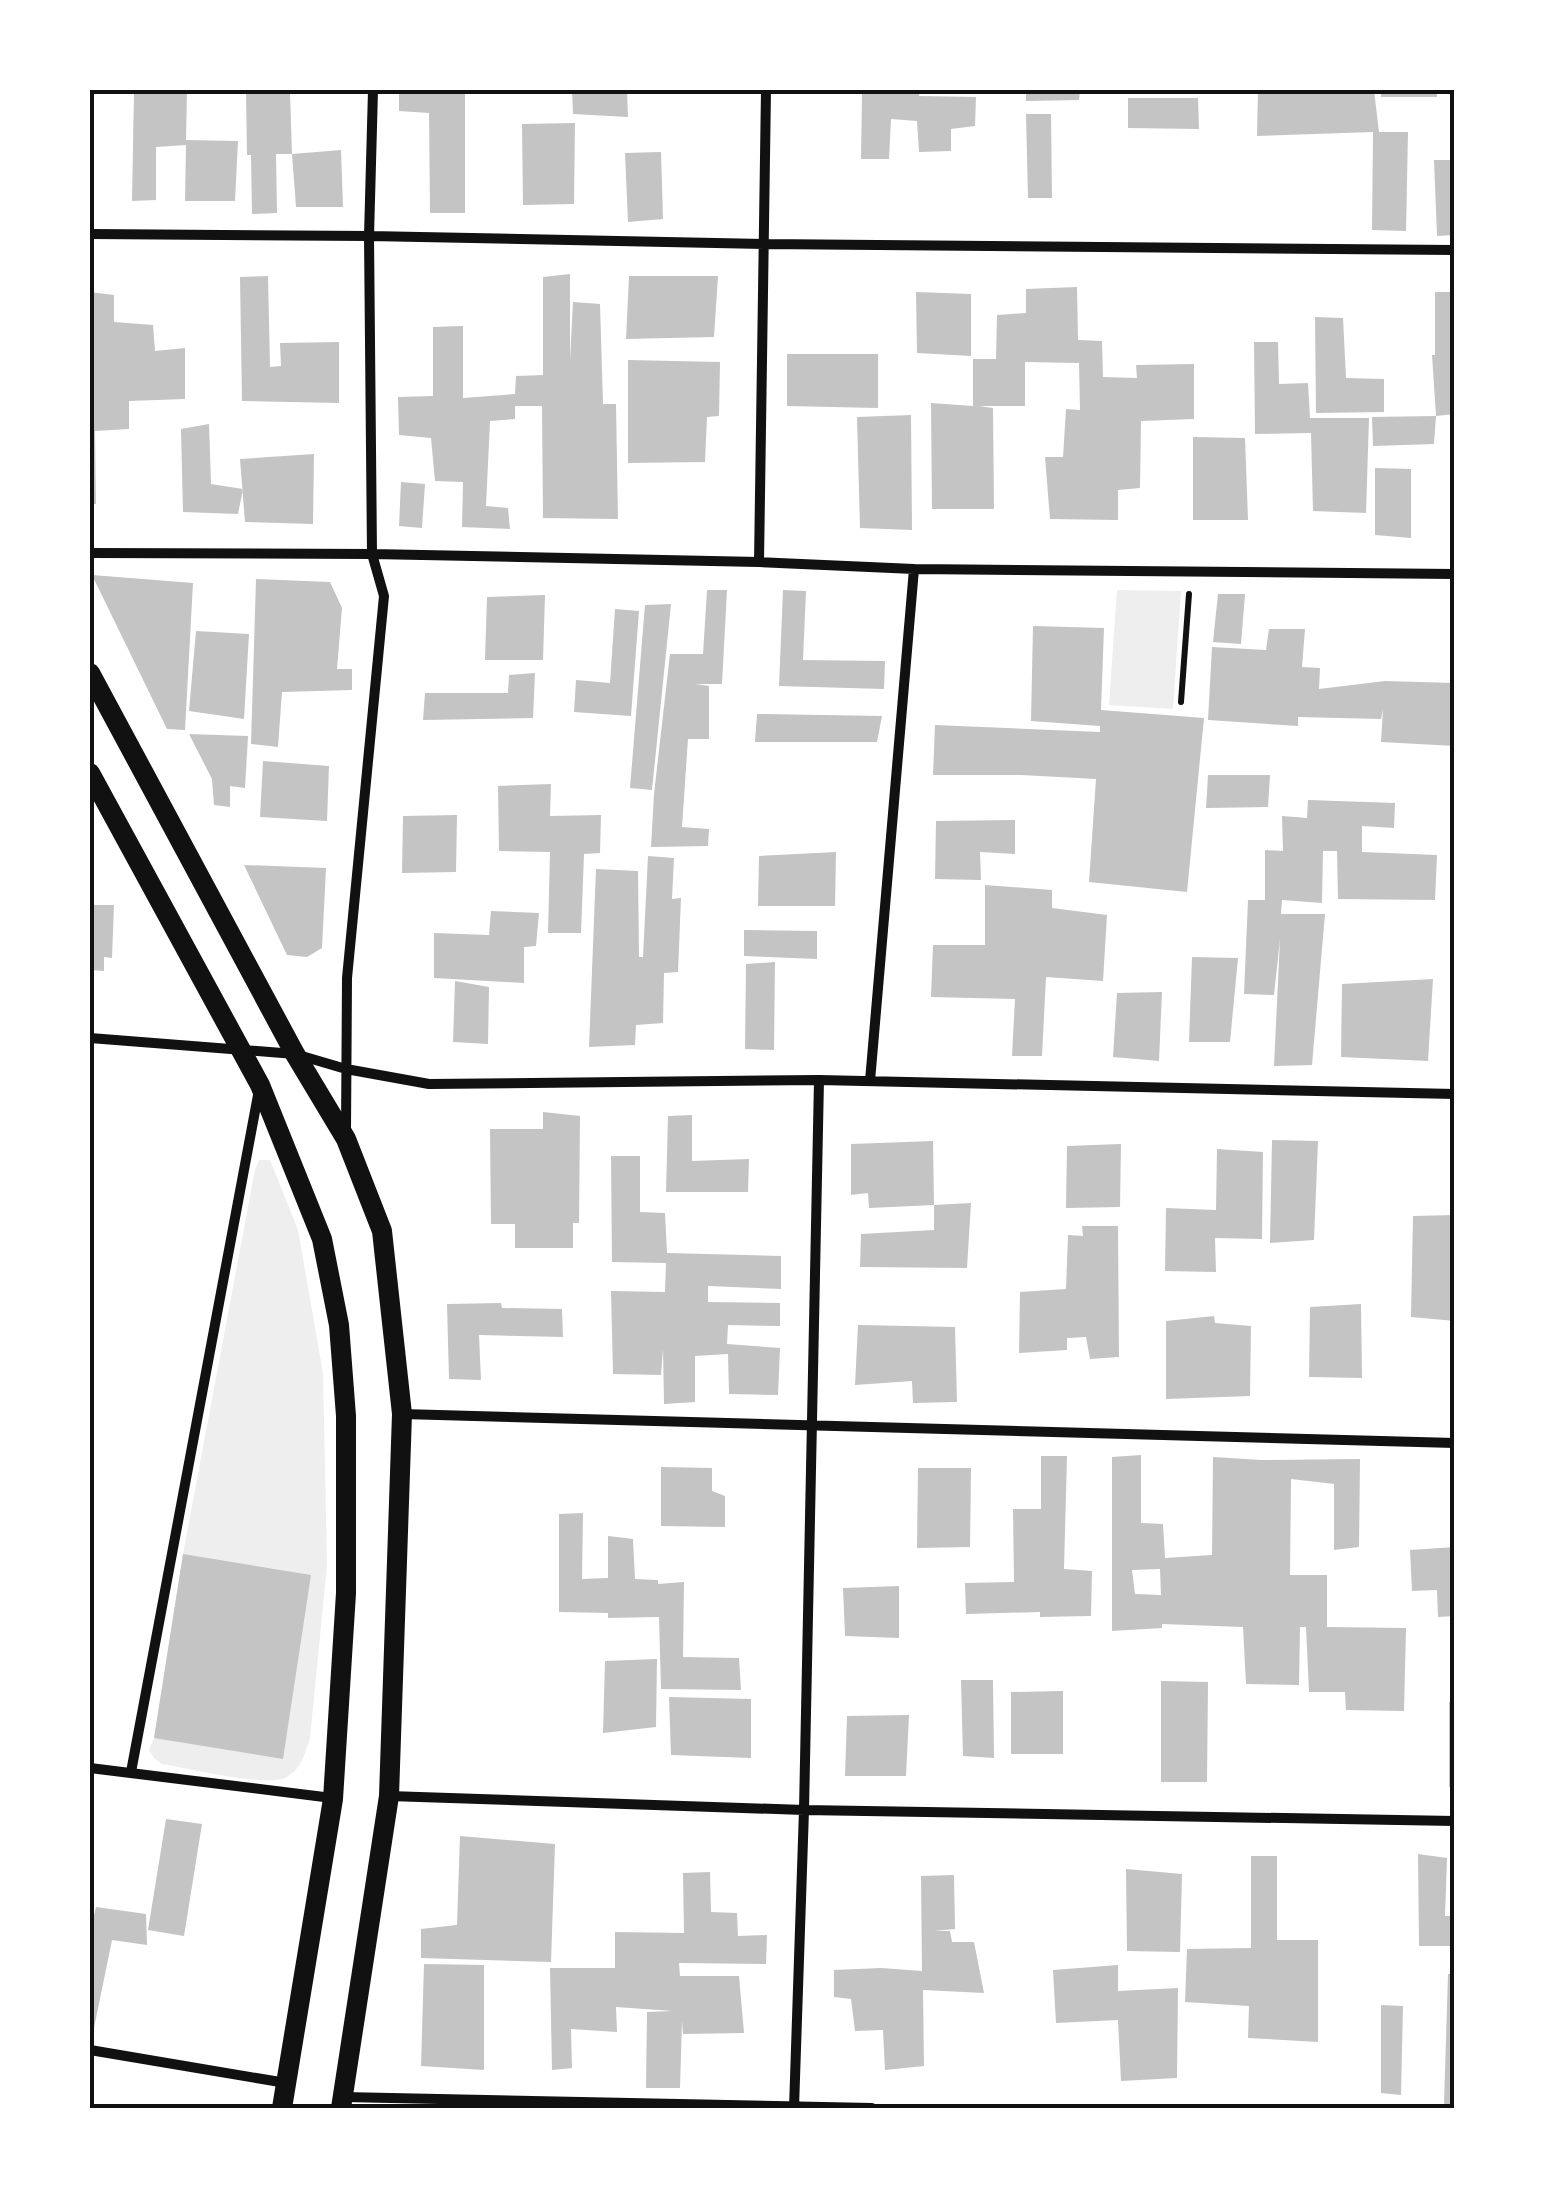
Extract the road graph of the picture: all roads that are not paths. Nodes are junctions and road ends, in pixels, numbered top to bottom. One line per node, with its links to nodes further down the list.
1 (372, 90): 4 (street)
2 (766, 90): 5 (street)
3 (90, 234): 4 (street)
4 (369, 236): 5 (street); 8 (street)
5 (765, 244): 6 (street); 9 (street)
6 (1455, 250)
7 (90, 553): 8 (street)
8 (372, 554): 9 (street); 17 (street)
9 (759, 562): 10 (street)
10 (914, 569): 11 (street); 19 (street)
11 (1455, 574)
12 (90, 674): 16 (main road)
13 (90, 773): 15 (main road)
14 (90, 1038): 15 (street)
15 (242, 1052): 16 (street); 20 (main road)
16 (295, 1054): 17 (street); 22 (main road)
17 (346, 1070): 18 (street); 22 (street)
18 (819, 1080): 19 (street); 24 (street)
19 (870, 1081): 21 (street)
20 (260, 1086): 27 (street); 29 (main road)
21 (1455, 1094)
22 (346, 1139): 23 (main road)
23 (402, 1414): 24 (street); 28 (main road)
24 (810, 1426): 25 (street); 30 (street)
25 (1455, 1443)
26 (90, 1768): 27 (street)
27 (131, 1772): 29 (street)
28 (389, 1796): 30 (street); 34 (main road)
29 (333, 1798): 33 (main road)
30 (804, 1810): 31 (street); 35 (street)
31 (1455, 1821)
32 (90, 2050): 33 (street)
33 (287, 2084): 36 (main road)
34 (342, 2102): 35 (street)
35 (794, 2107): 37 (street)
36 (282, 2108)
37 (872, 2108)

